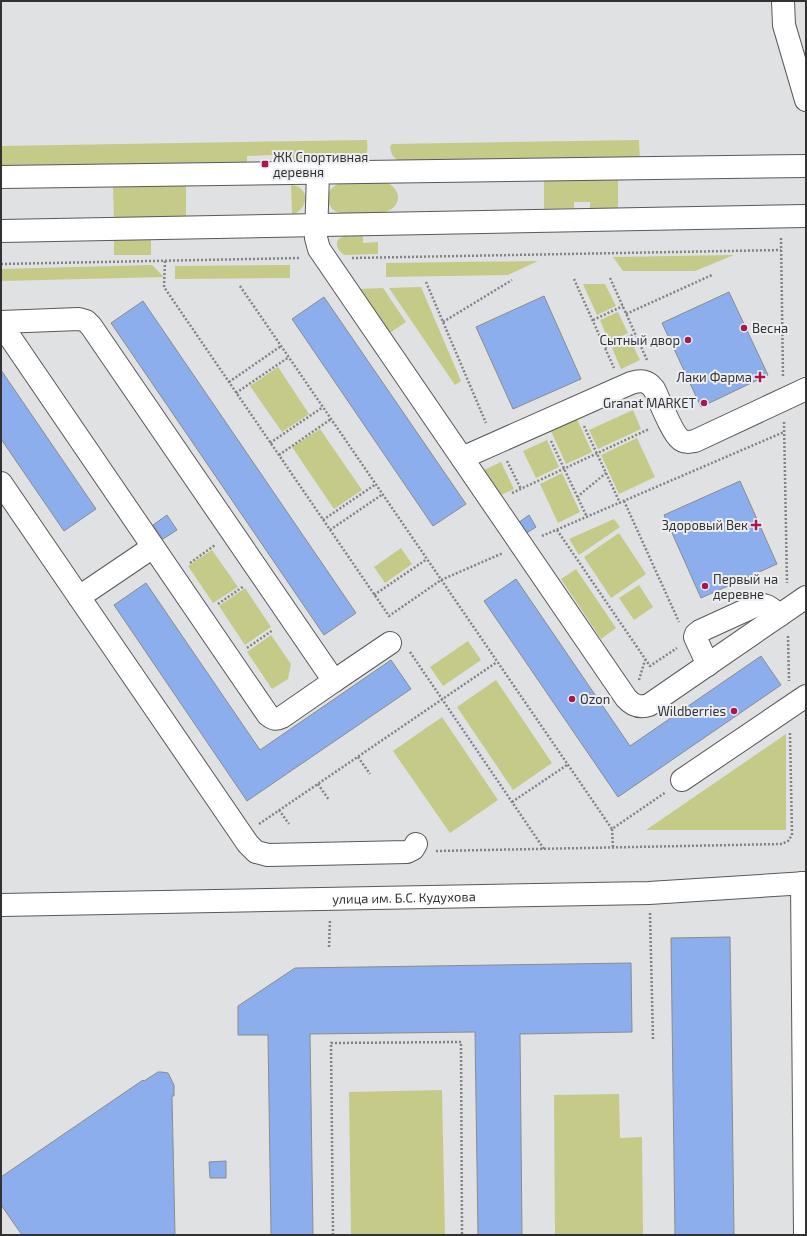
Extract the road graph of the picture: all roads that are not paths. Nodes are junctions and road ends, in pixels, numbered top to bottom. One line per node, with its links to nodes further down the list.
1 (783, 1): 2 (street)
2 (806, 100)
3 (806, 166): 4 (street)
4 (318, 173): 5 (street); 7 (street)
5 (1, 177)
6 (806, 216): 7 (street)
7 (316, 225): 8 (street); 11 (street)
8 (1, 231)
9 (1, 323): 13 (street); 19 (street)
10 (806, 388): 11 (street)
11 (462, 458): 18 (street)
12 (1, 483): 14 (street)
13 (153, 547): 14 (street); 19 (street)
14 (79, 597): 22 (street)
15 (806, 597): 16 (street)
16 (784, 613): 18 (street); 18 (street)
17 (399, 646): 19 (street)
18 (708, 664)
19 (334, 681)
20 (798, 702): 21 (street)
21 (682, 780)
22 (424, 849)
23 (804, 883): 24 (street, улица им. Б.С. Кудухова); 25 (street)
24 (1, 905)
25 (805, 1235)

